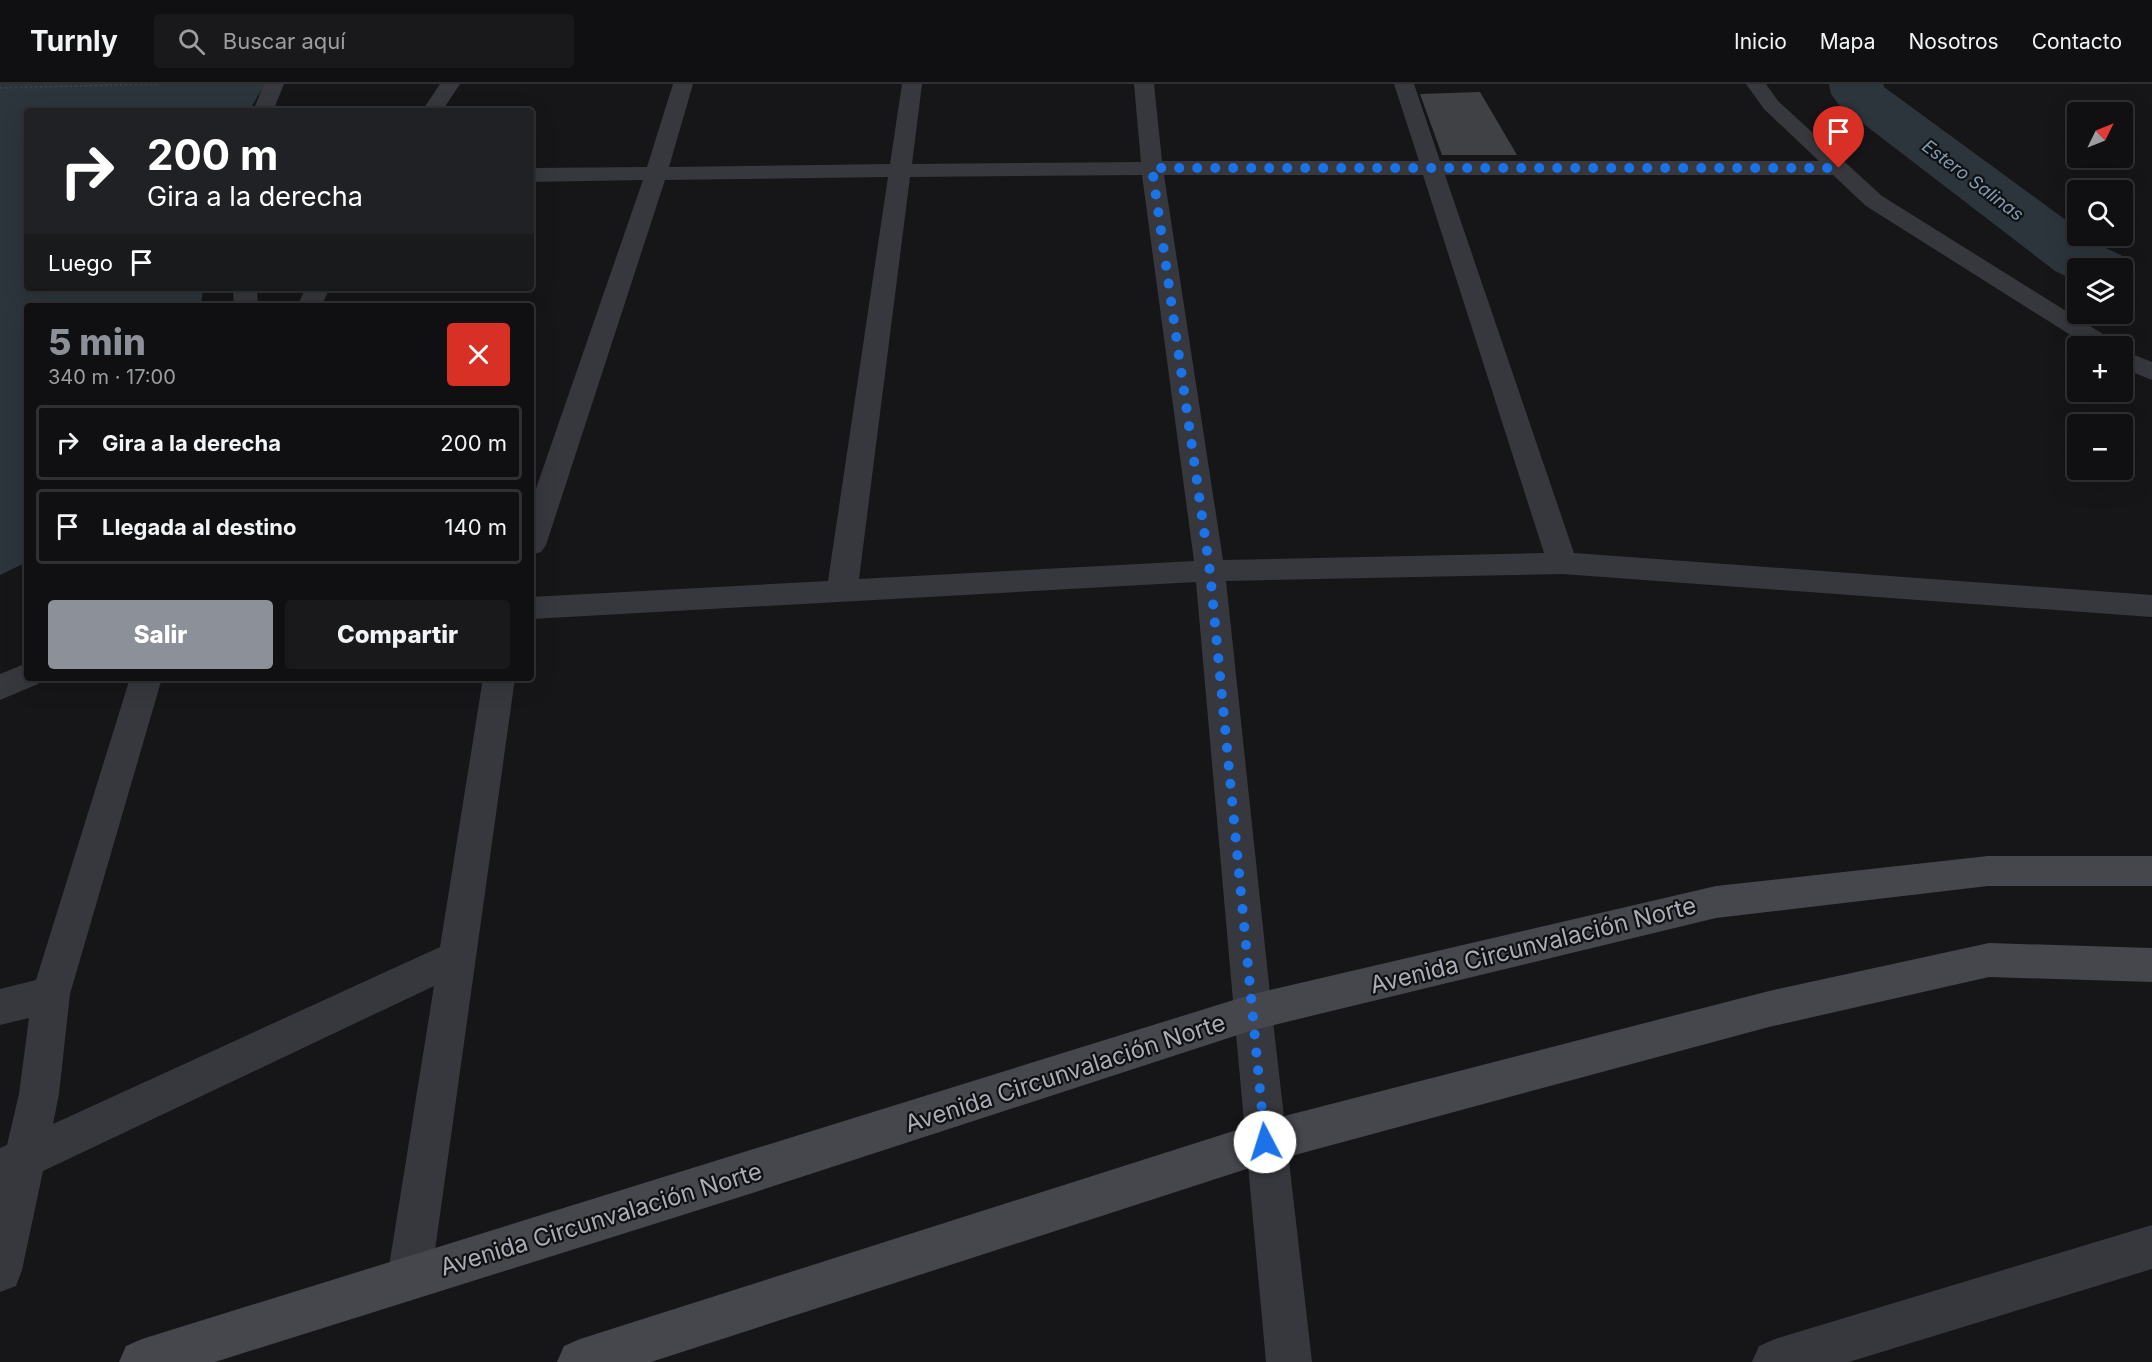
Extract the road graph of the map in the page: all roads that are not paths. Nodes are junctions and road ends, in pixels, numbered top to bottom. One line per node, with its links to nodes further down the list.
1 (273, 84): 8 (street)
2 (450, 84): 9 (street)
3 (683, 84): 14 (street)
4 (912, 84): 13 (street)
5 (1144, 84): 10 (street)
6 (1404, 84): 12 (street)
7 (1756, 84): 11 (street)
8 (264, 108)
9 (434, 108)
10 (1152, 168): 12 (street); 13 (street); 21 (street)
11 (1839, 168): 12 (street); 16 (street)
12 (1432, 169): 20 (street)
13 (899, 172): 14 (street); 22 (street)
14 (656, 174): 15 (street); 19 (street)
15 (534, 175)
16 (2089, 336)
17 (2133, 363): 18 (street)
18 (2152, 372)
19 (534, 536)
20 (1562, 563): 21 (street); 23 (street)
21 (1210, 572): 22 (street); 34 (street)
22 (842, 591): 24 (street)
23 (2152, 606)
24 (534, 608)
25 (24, 676): 28 (street)
26 (145, 681): 32 (street)
27 (499, 681): 30 (street)
28 (0, 688)
29 (2152, 871): 34 (main road, Avenida Circunvalación Norte)
30 (457, 957): 36 (street); 39 (street)
31 (2152, 965): 35 (main road)
32 (51, 994): 33 (street); 36 (street)
33 (0, 1007)
34 (1253, 1012): 35 (street); 39 (main road, Avenida Circunvalación Norte)
35 (1265, 1142): 42 (main road); 43 (street)
36 (13, 1164): 38 (street)
37 (2152, 1247): 40 (street)
38 (0, 1270)
39 (409, 1279): 41 (main road, Avenida Circunvalación Norte)
40 (1801, 1358)
41 (142, 1362)
42 (580, 1362)
43 (1289, 1362)

